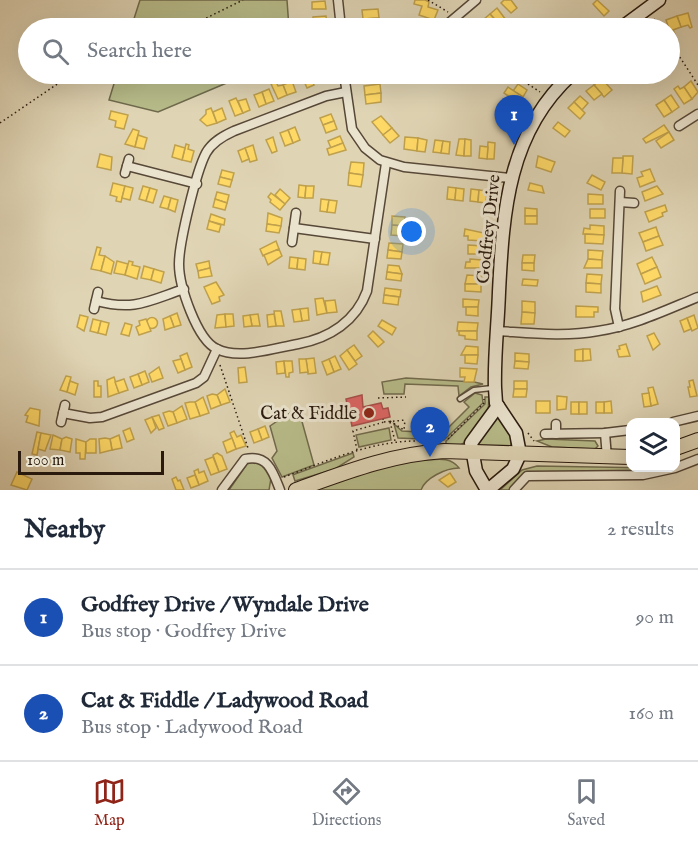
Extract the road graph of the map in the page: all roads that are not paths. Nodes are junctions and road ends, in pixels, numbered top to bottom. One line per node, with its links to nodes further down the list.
1 (338, 0): 4 (street)
2 (476, 0): 5 (street)
3 (659, 0): 6 (street)
4 (340, 18)
5 (455, 18)
6 (635, 18)
7 (345, 84): 9 (street)
8 (562, 84): 14 (street, Godfrey Drive)
9 (346, 92): 12 (street); 15 (street)
10 (698, 114): 11 (street)
11 (679, 126)
12 (386, 163): 14 (street); 21 (street)
13 (127, 166): 15 (street)
14 (510, 178): 27 (street, Godfrey Drive)
15 (196, 184): 23 (street)
16 (620, 191): 17 (street)
17 (620, 202): 18 (street); 26 (street)
18 (634, 202)
19 (296, 213): 20 (street)
20 (294, 228): 21 (street); 22 (street)
21 (375, 239): 28 (street)
22 (292, 242)
23 (184, 289): 25 (street); 28 (street)
24 (698, 297): 26 (street)
25 (96, 300)
26 (619, 327): 27 (street)
27 (497, 331): 29 (street, Godfrey Drive)
28 (217, 349): 32 (street)
29 (489, 388): 30 (lane); 31 (street, Godfrey Drive)
30 (460, 399)
31 (498, 406): 40 (street); 41 (street, Godfrey Drive)
32 (63, 413)
33 (698, 416): 34 (street)
34 (680, 421)
35 (626, 430): 36 (street)
36 (605, 433): 37 (street); 43 (street)
37 (545, 434)
38 (698, 440): 39 (main road)
39 (680, 446)
40 (470, 452): 41 (main road); 48 (main road); 49 (street)
41 (520, 454): 43 (main road); 49 (street)
42 (626, 458): 43 (main road)
43 (607, 459)
44 (698, 459): 45 (street)
45 (660, 473): 50 (street)
46 (222, 490): 47 (street)
47 (280, 490)
48 (297, 490)
49 (487, 490)
50 (514, 490)

